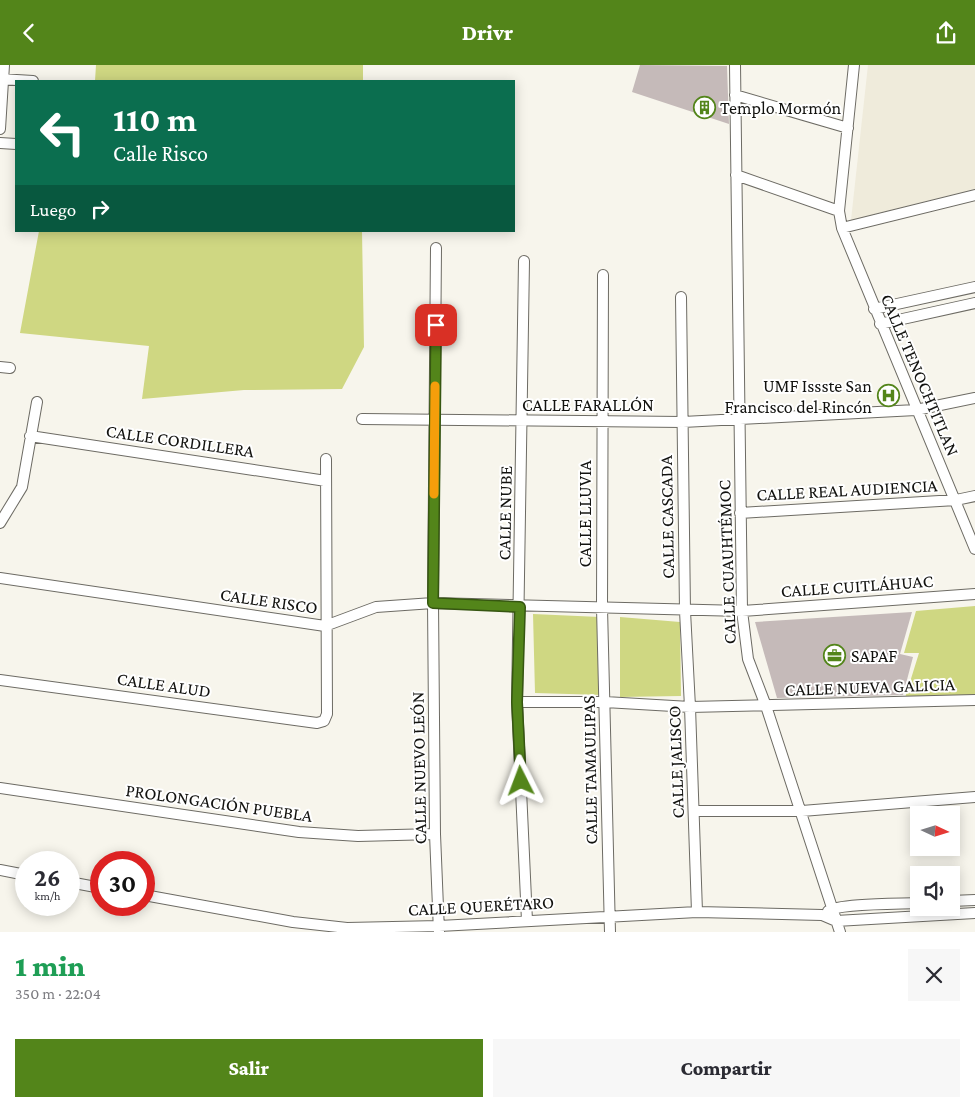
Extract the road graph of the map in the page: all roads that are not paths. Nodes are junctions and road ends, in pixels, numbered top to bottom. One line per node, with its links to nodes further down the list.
1 (4, 65): 4 (street)
2 (735, 65): 6 (street, CALLE CUAUHTÉMOC)
3 (854, 65): 7 (street, CALLE TENOCHTITLAN)
4 (1, 79): 5 (street); 8 (street)
5 (17, 80)
6 (735, 95): 7 (street); 11 (street, CALLE CUAUHTÉMOC)
7 (848, 128): 13 (street, CALLE TENOCHTITLAN)
8 (0, 129)
9 (0, 143): 10 (street)
10 (15, 144)
11 (736, 175): 13 (street); 29 (street, CALLE CUAUHTÉMOC)
12 (975, 195): 14 (street)
13 (839, 211): 14 (street, CALLE TENOCHTITLAN)
14 (842, 228): 21 (street, CALLE TENOCHTITLAN)
15 (436, 248): 30 (street, CALLE NUEVO LEÓN)
16 (524, 261): 27 (street, CALLE NUBE)
17 (603, 275): 28 (street, CALLE LLUVIA)
18 (975, 287): 21 (street)
19 (681, 297): 31 (street, CALLE CASCADA)
20 (975, 303): 22 (street)
21 (874, 309): 22 (street, CALLE TENOCHTITLAN)
22 (880, 324): 25 (street, CALLE TENOCHTITLAN)
23 (975, 398): 25 (street, CALLE FARALLÓN)
24 (37, 402): 32 (street)
25 (916, 410): 29 (street, CALLE FARALLÓN); 36 (street, CALLE TENOCHTITLAN)
26 (362, 419): 30 (street, CALLE FARALLÓN)
27 (523, 420): 28 (street, CALLE FARALLÓN); 30 (street, CALLE FARALLÓN); 43 (street, CALLE NUBE)
28 (601, 420): 31 (street, CALLE FARALLÓN); 44 (street, CALLE LLUVIA)
29 (740, 420): 31 (street, CALLE FARALLÓN); 37 (street, CALLE CUAUHTÉMOC)
30 (435, 421): 42 (street, CALLE NUEVO LEÓN)
31 (682, 422): 45 (street, CALLE CASCADA)
32 (30, 436): 34 (street, CALLE CORDILLERA); 38 (street)
33 (326, 459): 34 (street)
34 (326, 481): 47 (street)
35 (975, 496): 36 (street, CALLE REAL AUDIENCIA)
36 (956, 500): 37 (street, CALLE REAL AUDIENCIA); 39 (street, CALLE TENOCHTITLAN)
37 (740, 513): 46 (street, CALLE CUAUHTÉMOC)
38 (0, 523)
39 (975, 549)
40 (0, 578): 47 (street, CALLE RISCO)
41 (975, 594): 46 (street, CALLE CUITLÁHUAC)
42 (433, 603): 43 (street, CALLE RISCO); 47 (street, CALLE RISCO); 58 (street, CALLE NUEVO LEÓN)
43 (520, 607): 44 (street, CALLE RISCO); 50 (street, CALLE NUBE)
44 (602, 608): 45 (street, CALLE RISCO); 51 (street, CALLE TAMAULIPAS)
45 (684, 611): 46 (street, CALLE RISCO); 53 (street, CALLE JALISCO)
46 (742, 611): 52 (street, CALLE CUAUHTÉMOC)
47 (325, 626): 48 (street, CALLE ALUD)
48 (0, 680)
49 (975, 700): 52 (street, CALLE NUEVA GALICIA)
50 (517, 702): 51 (street, CALLE NUEVA GALICIA); 70 (street, CALLE NUBE)
51 (605, 702): 53 (street, CALLE NUEVA GALICIA); 69 (street, CALLE TAMAULIPAS)
52 (766, 706): 53 (street, CALLE NUEVA GALICIA); 57 (street, CALLE CUAUHTÉMOC)
53 (690, 707): 56 (street, CALLE JALISCO)
54 (0, 788): 58 (street, PROLONGACIÓN PUEBLA)
55 (975, 797): 57 (street)
56 (694, 811): 57 (street); 66 (street, CALLE JALISCO)
57 (802, 811): 65 (street, CALLE CUAUHTÉMOC)
58 (435, 834): 72 (street, CALLE NUEVO LEÓN)
59 (0, 870): 60 (street)
60 (15, 873)
61 (155, 897): 72 (street, CALLE QUERÉTARO)
62 (975, 900): 63 (street)
63 (960, 901)
64 (910, 904): 65 (street)
65 (832, 908): 68 (street); 71 (street, CALLE CUAUHTÉMOC)
66 (697, 912): 68 (street, CALLE QUERÉTARO); 69 (street, CALLE QUERÉTARO)
67 (975, 913): 71 (street)
68 (822, 915): 71 (street, CALLE QUERÉTARO)
69 (609, 916): 70 (street, CALLE QUERÉTARO); 73 (street, CALLE TAMAULIPAS)
70 (527, 921): 72 (street, CALLE QUERÉTARO)
71 (836, 921): 74 (street, CALLE CUAUHTÉMOC)
72 (439, 929)
73 (610, 932)
74 (840, 932)

